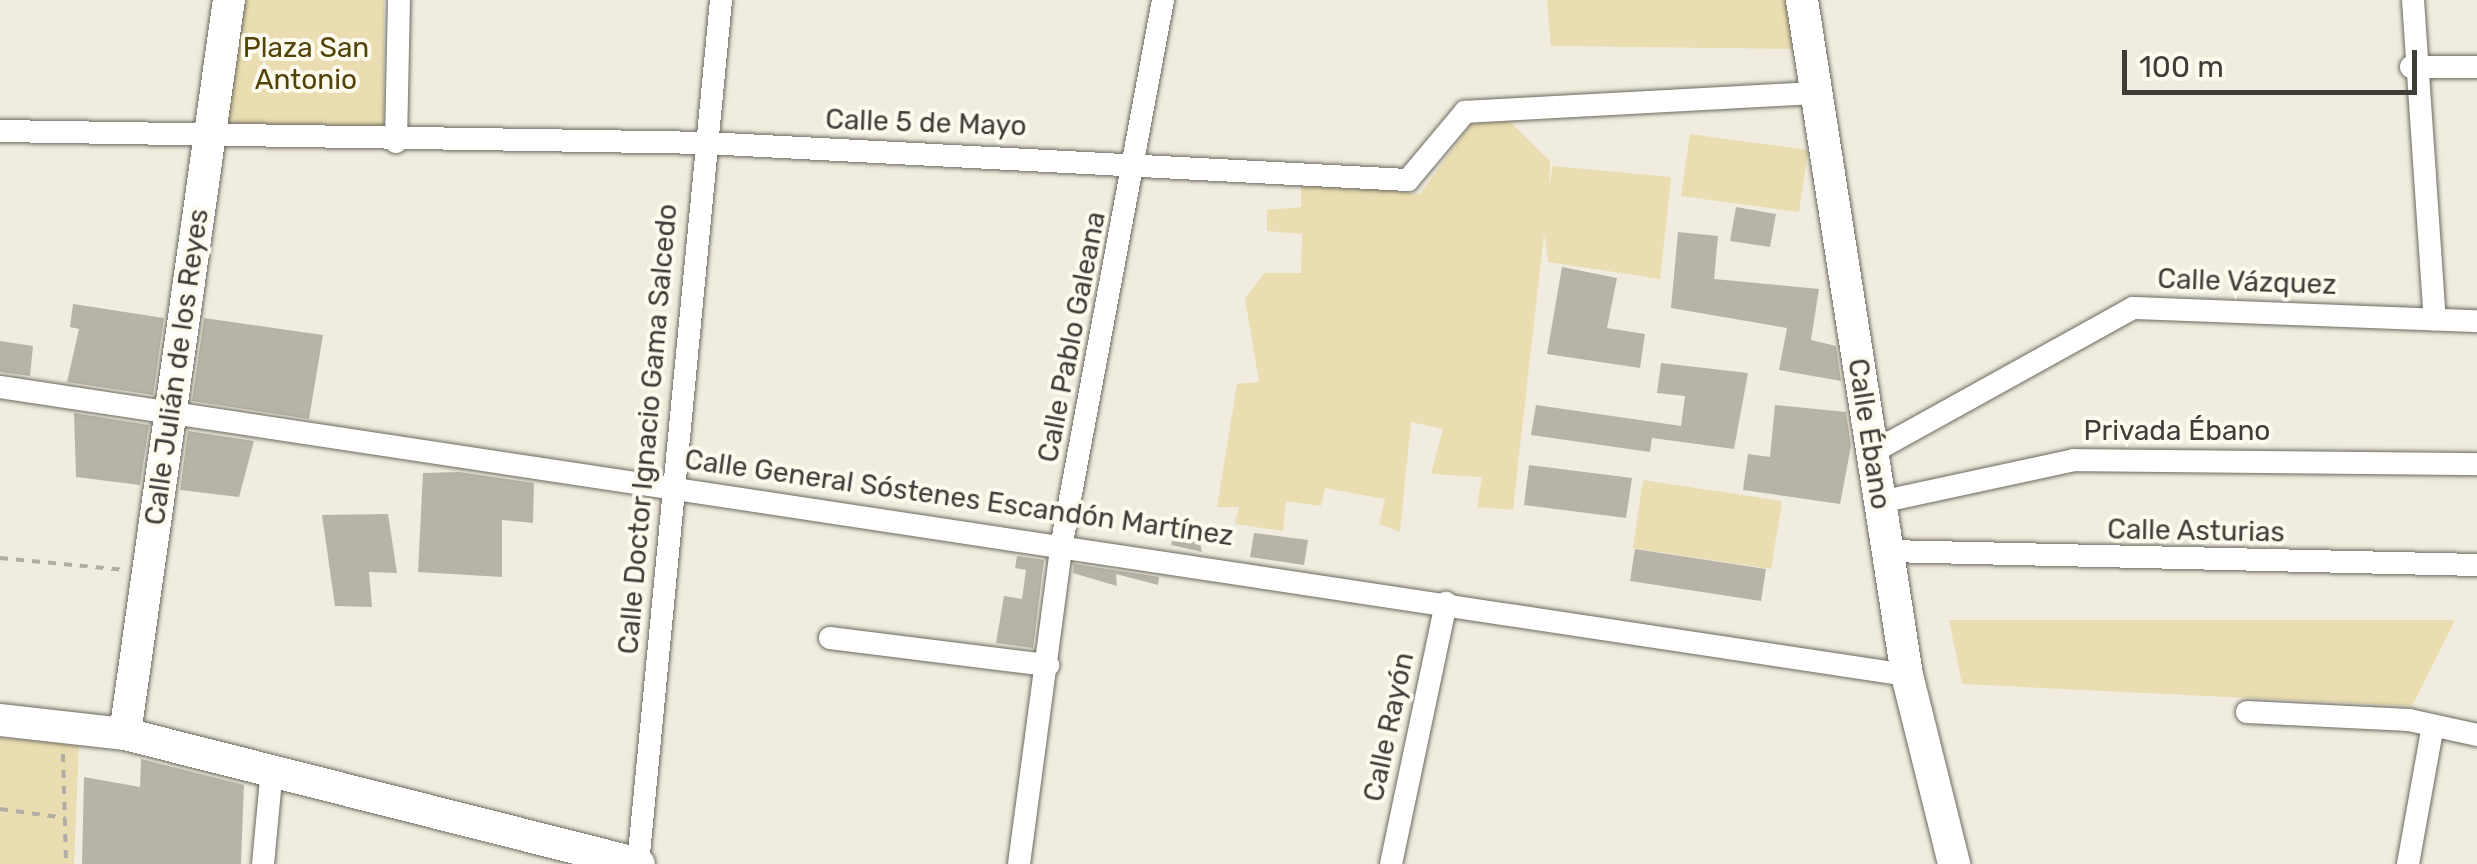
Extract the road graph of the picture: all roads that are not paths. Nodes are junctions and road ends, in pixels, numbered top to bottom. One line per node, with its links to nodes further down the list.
1 (229, 0): 11 (street, Calle Julián de los Reyes)
2 (399, 0): 12 (street)
3 (722, 0): 13 (street, Calle Doctor Ignacio Gama Salcedo)
4 (1163, 0): 14 (street, Calle Pablo Galeana)
5 (1802, 0): 9 (street, Calle Ébano)
6 (2413, 0): 7 (street)
7 (2411, 66): 8 (street); 15 (street)
8 (2477, 66)
9 (1816, 93): 14 (street, Calle 5 de Mayo); 19 (street, Calle Ébano)
10 (0, 130): 11 (street, Calle 5 de Mayo)
11 (208, 140): 12 (street, Calle 5 de Mayo); 18 (street, Calle Julián de los Reyes)
12 (396, 142): 13 (street, Calle 5 de Mayo)
13 (706, 144): 14 (street, Calle 5 de Mayo); 21 (street, Calle Doctor Ignacio Gama Salcedo)
14 (1138, 162): 23 (street, Calle Pablo Galeana)
15 (2435, 319): 16 (street, Calle Vázquez); 19 (street, Calle Vázquez)
16 (2477, 321)
17 (0, 386): 18 (street, Calle General Sóstenes Escandón Martínez)
18 (170, 419): 21 (street, Calle General Sóstenes Escandón Martínez); 33 (street, Calle Julián de los Reyes)
19 (1873, 452): 22 (street, Calle Ébano)
20 (2477, 464): 22 (street, Privada Ébano)
21 (672, 486): 23 (street, Calle General Sóstenes Escandón Martínez); 37 (street, Calle Doctor Ignacio Gama Salcedo)
22 (1880, 502): 24 (street, Calle Ébano)
23 (1062, 542): 26 (street, Calle General Sóstenes Escandón Martínez); 28 (street, Calle Pablo Galeana)
24 (1901, 552): 25 (street, Calle Asturias); 29 (street, Calle Ébano)
25 (2477, 565)
26 (1446, 604): 29 (street, Calle General Sóstenes Escandón Martínez); 39 (street, Calle Rayón)
27 (830, 638): 28 (street)
28 (1048, 665): 38 (street, Calle Pablo Galeana)
29 (1908, 676): 40 (street, Calle Ébano)
30 (2247, 712): 32 (street)
31 (0, 720): 33 (street)
32 (2432, 730): 34 (street); 41 (street)
33 (125, 734): 35 (street)
34 (2477, 735)
35 (272, 768): 36 (street); 37 (street)
36 (263, 864)
37 (638, 864)
38 (1019, 864)
39 (1391, 864)
40 (1954, 864)
41 (2408, 864)

